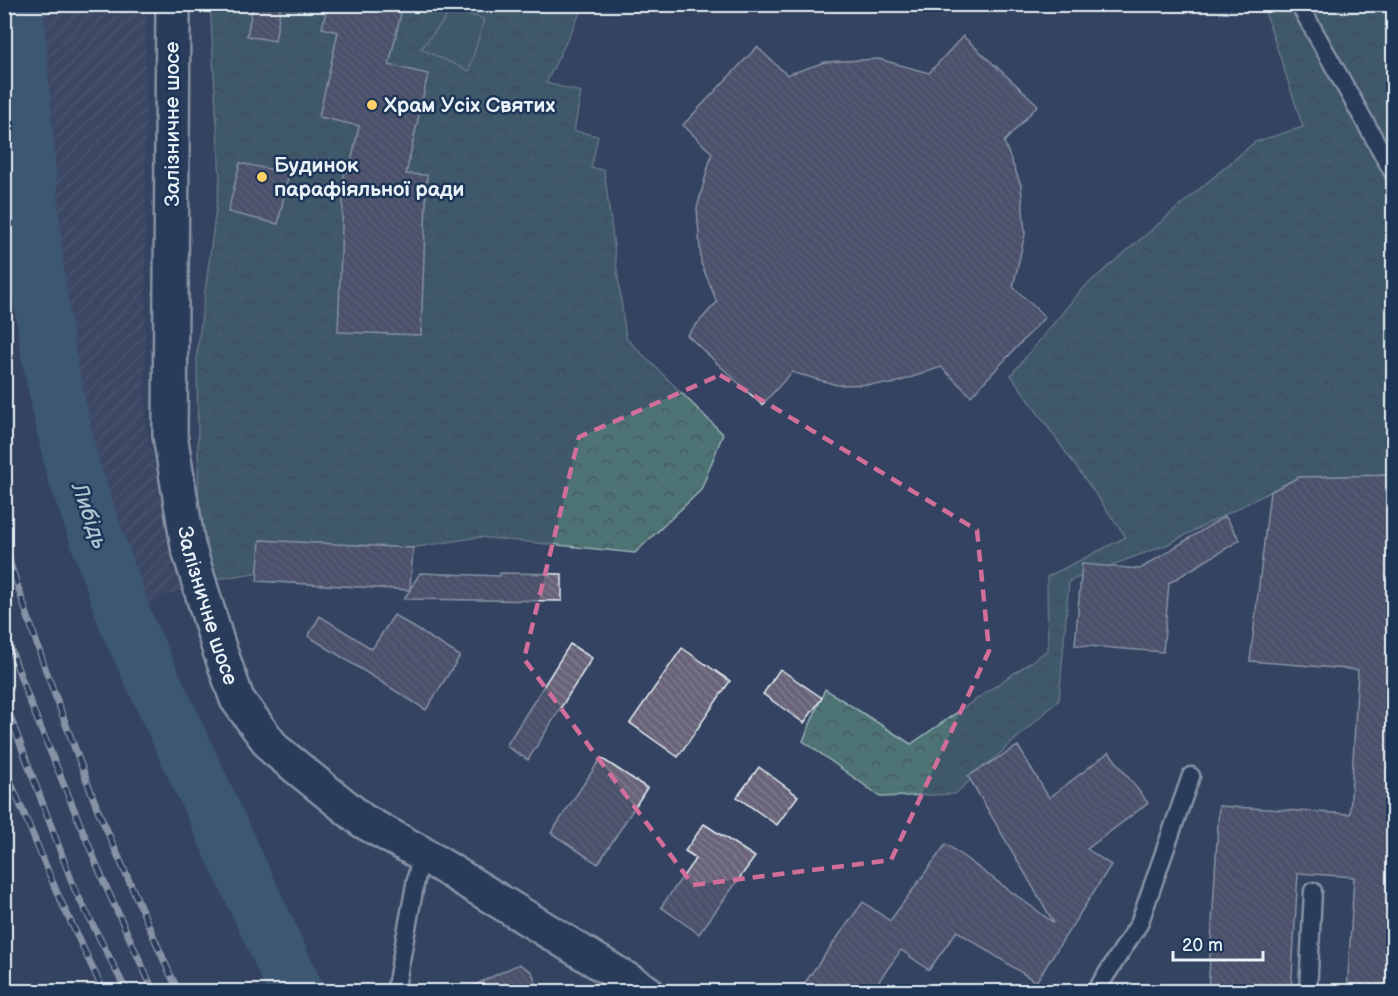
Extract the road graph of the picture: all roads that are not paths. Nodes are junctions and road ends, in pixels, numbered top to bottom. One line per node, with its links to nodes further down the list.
1 (173, 4): 5 (street, Залізничне шосе)
2 (1299, 4): 3 (lane)
3 (1394, 174)
4 (1191, 776): 9 (lane)
5 (421, 853): 7 (lane); 8 (street, Залізничне шосе)
6 (1313, 891): 10 (lane)
7 (394, 992)
8 (647, 992)
9 (1095, 992)
10 (1308, 992)

